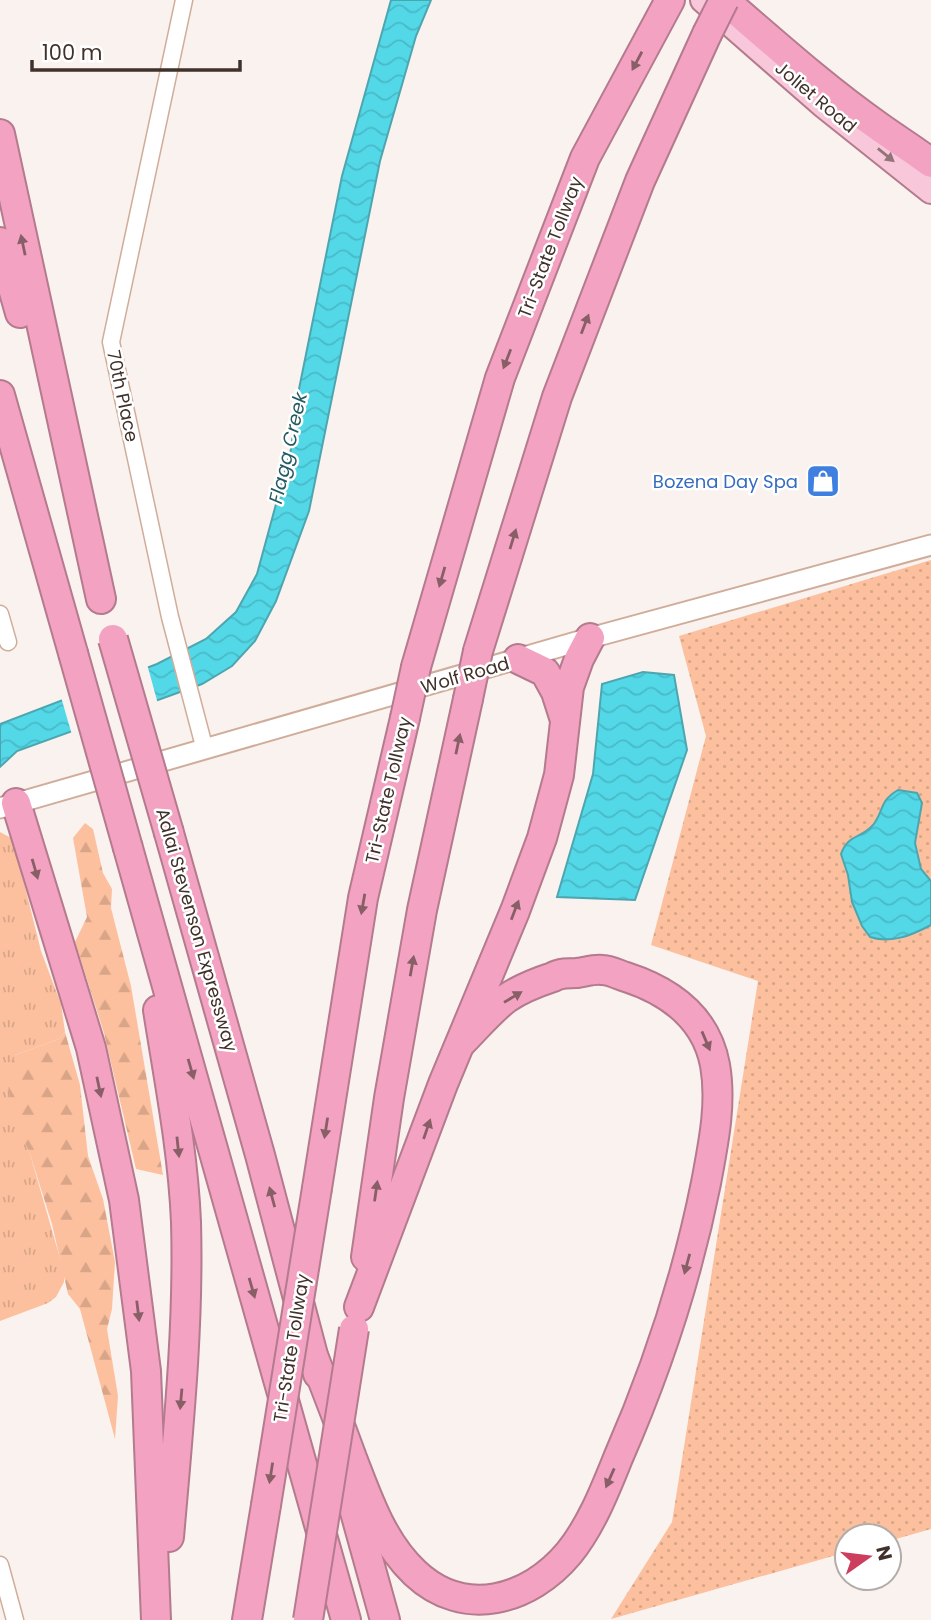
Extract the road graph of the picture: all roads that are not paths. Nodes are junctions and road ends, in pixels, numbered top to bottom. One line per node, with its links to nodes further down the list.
1 (184, 0): 19 (street, 70th Place)
2 (669, 0): 29 (highway, Tri-State Tollway, one-way to 29, bridge)
3 (703, 0): 9 (main road, Joliet Road, one-way to 9)
4 (724, 0): 7 (highway, Joliet Road); 23 (highway, one-way to 4, bridge)
5 (736, 0): 7 (highway)
6 (0, 134): 13 (highway, one-way to 6)
7 (901, 140): 8 (highway, Joliet Road)
8 (931, 163)
9 (931, 191)
10 (0, 242): 13 (highway, Adlai Stevenson Expressway)
11 (0, 395): 21 (highway, bridge)
12 (931, 545): 15 (street, Wolf Road)
13 (101, 599): 24 (highway, Adlai Stevenson Expressway, one-way to 13, bridge)
14 (0, 614): 16 (street)
15 (590, 638): 17 (street, Wolf Road); 18 (highway)
16 (8, 642)
17 (518, 659): 18 (highway); 19 (street, Wolf Road)
18 (565, 719): 22 (highway, one-way to 18)
19 (205, 750): 20 (street, Wolf Road)
20 (8, 805): 27 (highway, one-way to 27)
21 (139, 886): 28 (highway, one-way to 28); 31 (highway, one-way to 31)
22 (462, 1042): 23 (highway, one-way to 22); 24 (highway, one-way to 24)
23 (357, 1318): 30 (highway, bridge)
24 (314, 1358): 32 (highway, Adlai Stevenson Expressway)
25 (0, 1565): 26 (street)
26 (15, 1620)
27 (156, 1620)
28 (162, 1620)
29 (247, 1620)
30 (308, 1620)
31 (346, 1620)
32 (385, 1620)

